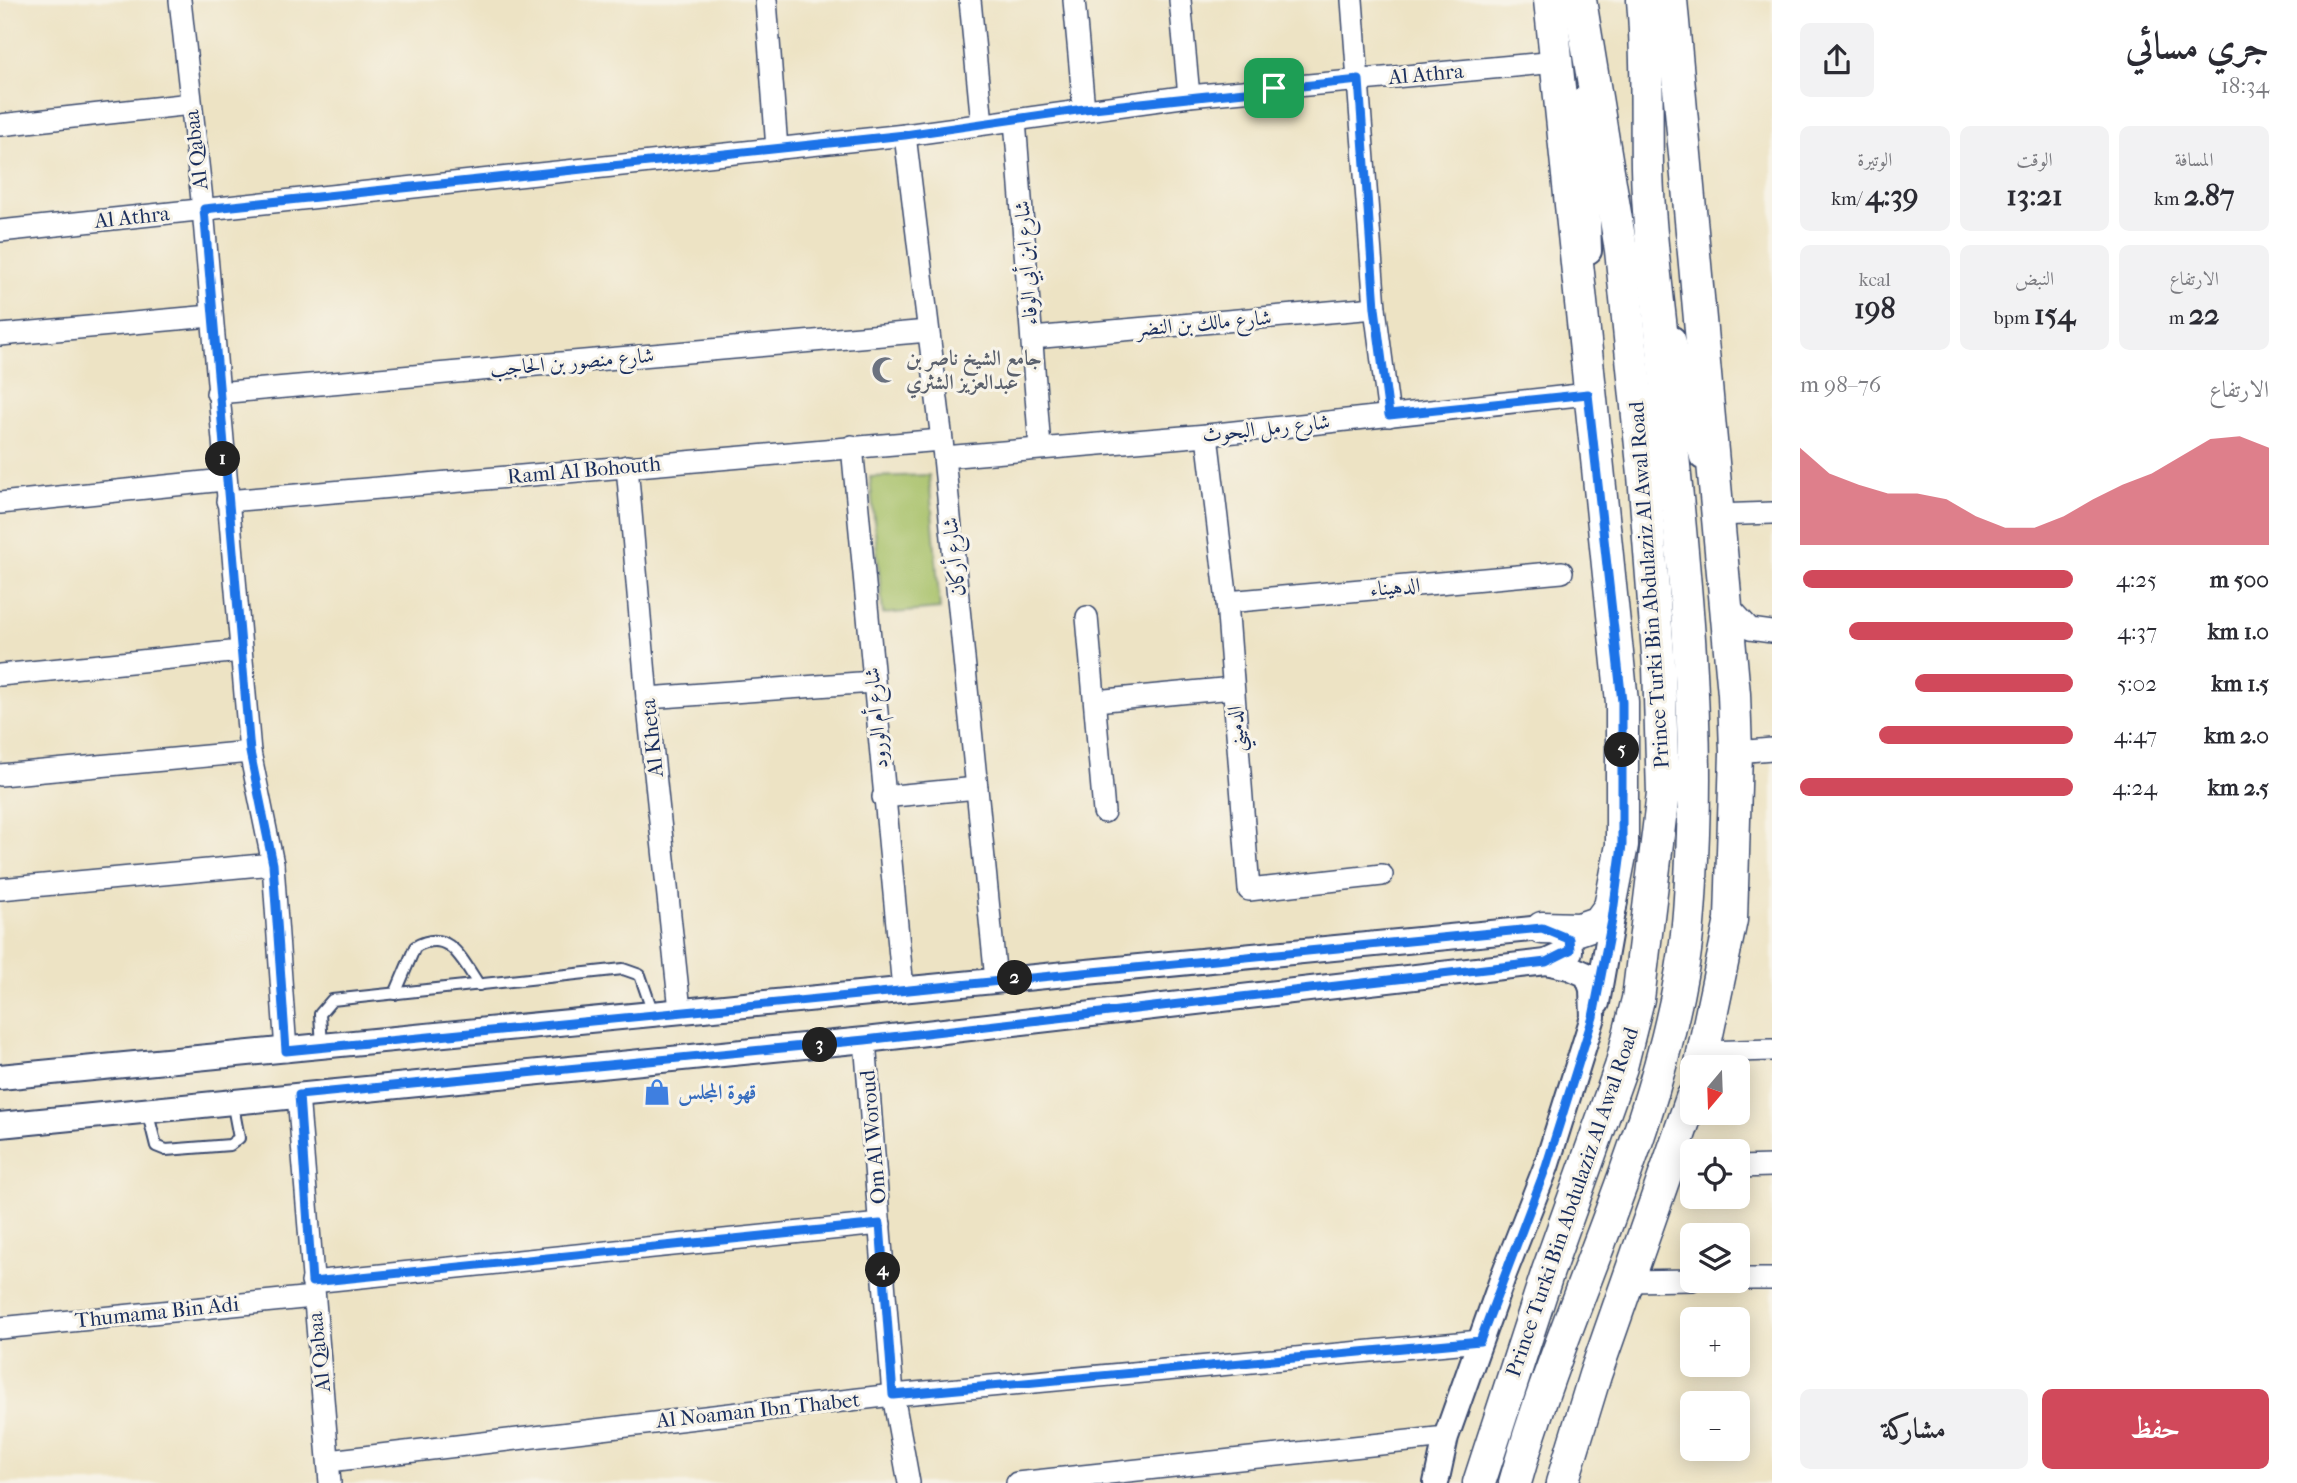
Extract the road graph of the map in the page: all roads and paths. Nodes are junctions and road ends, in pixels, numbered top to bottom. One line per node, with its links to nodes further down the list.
1 (180, 0): 14 (street, Al Qabaa)
2 (766, 0): 20 (street)
3 (970, 0): 17 (street)
4 (1074, 0): 15 (street)
5 (1180, 0): 13 (street)
6 (1352, 0): 12 (street)
7 (1550, 0): 11 (main road)
8 (1579, 0): 27 (street); 70 (main road, Prince Turki Bin Abdulaziz Al Awal Road)
9 (1643, 0): 23 (main road, Prince Turki Bin Abdulaziz Al Awal Road)
10 (1671, 0): 41 (main road)
11 (1557, 62): 12 (street, Al Athra); 31 (main road)
12 (1359, 80): 13 (street, Al Athra); 24 (street)
13 (1189, 96): 15 (street, Al Athra)
14 (191, 104): 18 (street); 21 (street, Al Qabaa)
15 (1084, 109): 16 (street, Al Athra)
16 (1016, 120): 17 (street, Al Athra); 29 (street, شارع ابن أبي الوفاء)
17 (982, 124): 19 (street, Al Athra)
18 (0, 125)
19 (905, 135): 20 (street, Al Athra); 26 (street, شارع أركان)
20 (777, 149): 21 (street, Al Athra)
21 (204, 209): 22 (street, Al Athra); 25 (street, Al Qabaa)
22 (0, 231)
23 (1656, 268): 41 (street); 88 (main road, Prince Turki Bin Abdulaziz Al Awal Road)
24 (1375, 308): 29 (street, شارع مالك بن النضر); 32 (street)
25 (211, 316): 28 (street); 30 (street, Al Qabaa)
26 (928, 331): 30 (street, شارع منصور بن الحاجب); 35 (street, شارع أركان)
27 (1591, 332): 31 (street); 70 (main road)
28 (0, 335)
29 (1032, 338): 36 (street, شارع ابن أبي الوفاء)
30 (217, 393): 38 (street, Al Qabaa)
31 (1588, 394): 32 (street, شارع رمل البحوث); 60 (main road)
32 (1389, 415): 33 (street, شارع رمل البحوث)
33 (1207, 435): 36 (street, شارع رمل البحوث); 43 (street, الدميني)
34 (852, 446): 35 (street, Raml Al Bohouth); 37 (street, Raml Al Bohouth); 49 (street, شارع أم الورود)
35 (943, 448): 36 (street, شارع رمل البحوث); 57 (street, شارع أركان)
36 (1040, 448)
37 (627, 466): 38 (street, Raml Al Bohouth); 51 (street, Al Kheta)
38 (226, 491): 39 (street); 47 (street, Al Qabaa)
39 (0, 503)
40 (1772, 513): 41 (street)
41 (1716, 515): 44 (main road)
42 (1562, 572): 43 (street, الدهيناء)
43 (1227, 602): 50 (street, الدميني)
44 (1725, 603): 46 (street); 55 (main road); 88 (main road)
45 (1087, 617): 52 (street)
46 (1772, 632)
47 (241, 651): 48 (street); 54 (street, Al Qabaa)
48 (0, 675)
49 (873, 682): 51 (street); 58 (street, شارع أم الورود)
50 (1233, 688): 52 (street); 62 (street, الدميني)
51 (647, 698): 71 (street, Al Kheta)
52 (1095, 701): 59 (street)
53 (1772, 749): 55 (street)
54 (250, 752): 56 (street); 61 (street, Al Qabaa)
55 (1736, 752): 78 (main road)
56 (0, 775)
57 (977, 788): 58 (street); 66 (street, شارع أركان)
58 (883, 797): 68 (street, شارع أم الورود)
59 (1104, 812)
60 (1622, 845): 64 (main road); 73 (street)
61 (273, 864): 63 (street); 77 (street, Al Qabaa)
62 (1382, 875)
63 (0, 889)
64 (1542, 928): 65 (street); 66 (street)
65 (1546, 962): 73 (street); 74 (street)
66 (996, 980): 68 (street)
67 (479, 985): 69 (lane); 69 (lane); 72 (lane)
68 (903, 989): 71 (street)
69 (395, 994): 75 (lane)
70 (1638, 999): 104 (main road, Prince Turki Bin Abdulaziz Al Awal Road)
71 (680, 1010): 72 (street)
72 (653, 1013): 75 (street)
73 (1593, 1017): 96 (street)
74 (865, 1040): 81 (street); 89 (street, Om Al Woroud)
75 (322, 1046): 77 (street)
76 (1772, 1050): 79 (street)
77 (286, 1051): 80 (street)
78 (1703, 1055)
79 (1737, 1055)
80 (0, 1077)
81 (299, 1095): 82 (street); 94 (street, Al Qabaa)
82 (232, 1101): 83 (street); 83 (lane)
83 (147, 1110): 84 (street)
84 (0, 1125)
85 (1772, 1166): 86 (street)
86 (1750, 1167)
87 (1680, 1169): 93 (main road)
88 (1610, 1219): 105 (main road, Prince Turki Bin Abdulaziz Al Awal Road)
89 (880, 1224): 94 (street, Thumama Bin Adi); 97 (street, Om Al Woroud)
90 (1750, 1279): 91 (street)
91 (1772, 1279)
92 (1680, 1280): 93 (street)
93 (1628, 1281): 106 (main road)
94 (313, 1289): 95 (street, Thumama Bin Adi); 99 (street, Al Qabaa)
95 (0, 1328)
96 (1480, 1341): 97 (street, Al Noaman Ibn Thabet); 98 (street)
97 (893, 1395): 99 (street, Al Noaman Ibn Thabet); 102 (street, Om Al Woroud)
98 (1446, 1437): 100 (street); 103 (street)
99 (329, 1461): 101 (street, Al Qabaa)
100 (1031, 1482)
101 (330, 1483)
102 (909, 1483)
103 (1436, 1483)
104 (1479, 1483)
105 (1515, 1483)
106 (1562, 1483)

